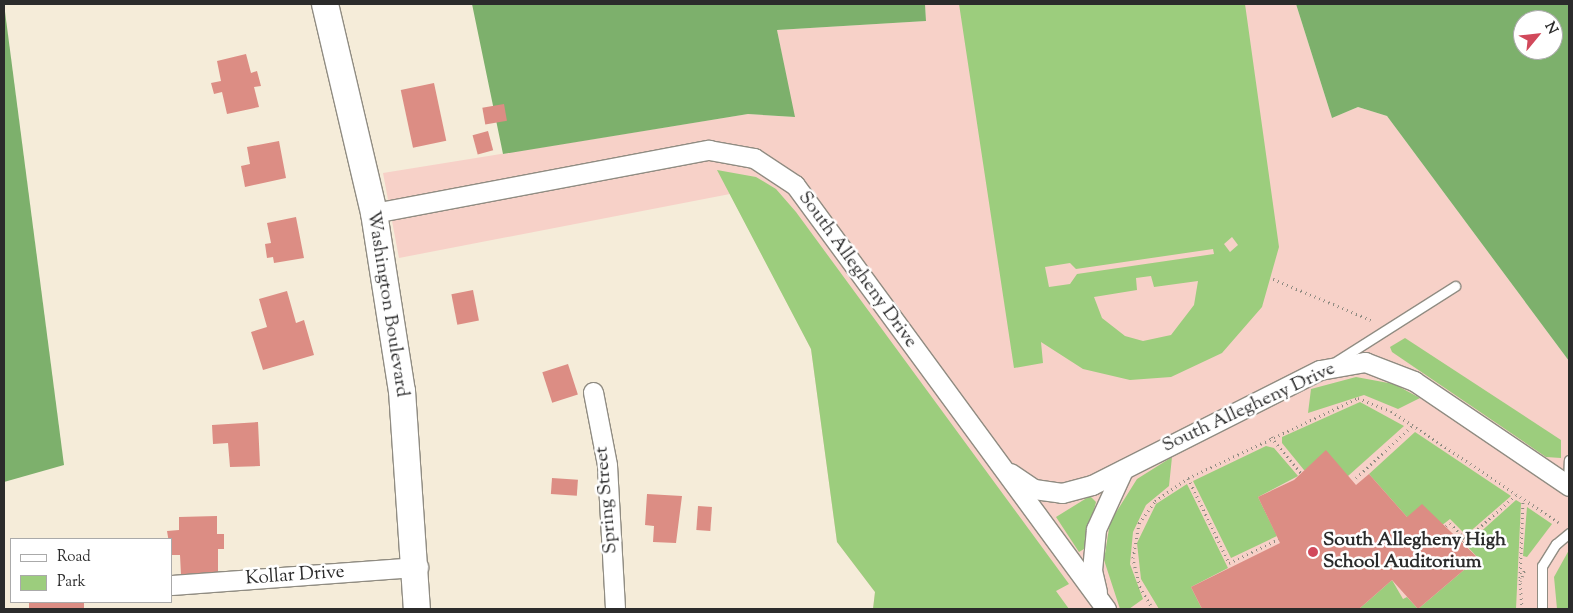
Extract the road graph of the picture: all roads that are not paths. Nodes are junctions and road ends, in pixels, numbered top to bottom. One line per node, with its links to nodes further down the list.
1 (325, 4): 2 (street, Washington Boulevard)
2 (374, 213): 7 (street, South Allegheny Drive); 11 (street, Washington Boulevard)
3 (1455, 286): 4 (lane)
4 (1320, 370): 8 (street, South Allegheny Drive); 9 (street, South Allegheny Drive)
5 (593, 392): 15 (street, Spring Street)
6 (1569, 460): 9 (lane)
7 (999, 466): 8 (street, South Allegheny Drive); 13 (street, South Allegheny Drive)
8 (1123, 470): 13 (street)
9 (1569, 486)
10 (1569, 533): 16 (lane)
11 (418, 567): 12 (street, Kollar Drive); 14 (street, Washington Boulevard)
12 (172, 585)
13 (1103, 604)
14 (418, 609)
15 (615, 609)
16 (1542, 609)

